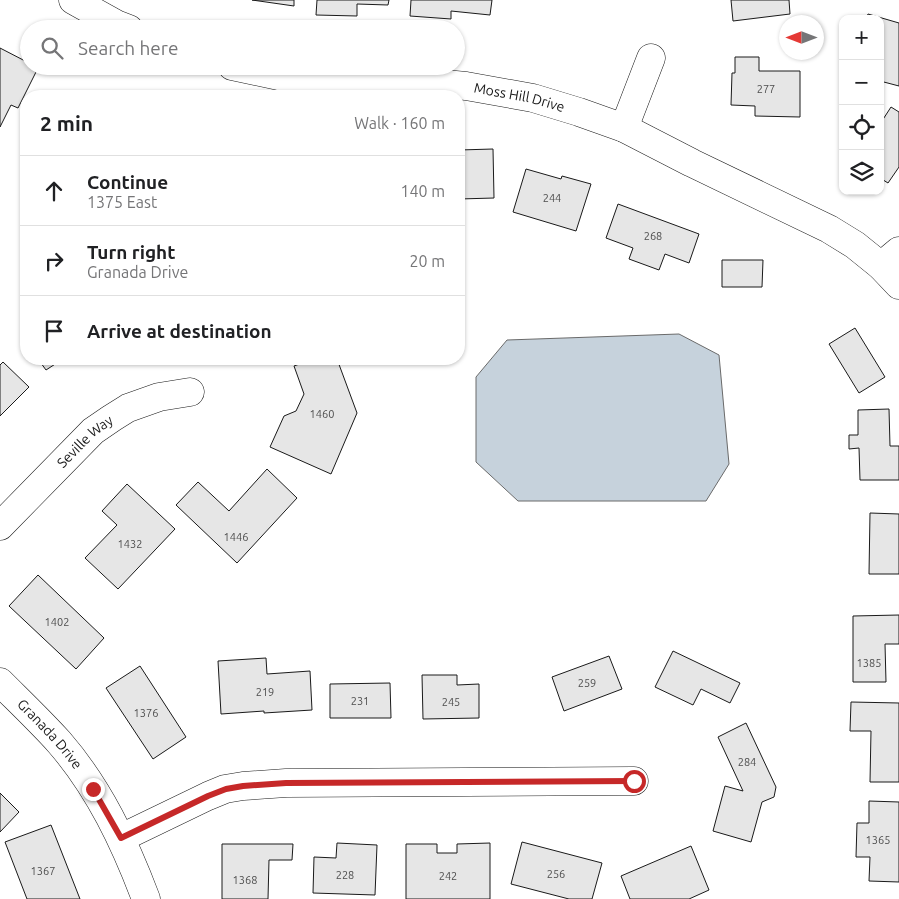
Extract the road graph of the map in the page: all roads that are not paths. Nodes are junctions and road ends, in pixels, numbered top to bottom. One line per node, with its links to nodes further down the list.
1 (74, 0): 2 (street)
2 (109, 20)
3 (651, 58): 5 (street)
4 (274, 75): 5 (street, Moss Hill Drive)
5 (624, 128): 6 (street, Moss Hill Drive)
6 (893, 267)
7 (190, 392): 8 (street, Seville Way)
8 (0, 526)
9 (0, 682): 11 (street, Granada Drive)
10 (634, 781): 11 (street)
11 (121, 838): 12 (street, Granada Drive)
12 (146, 899)

